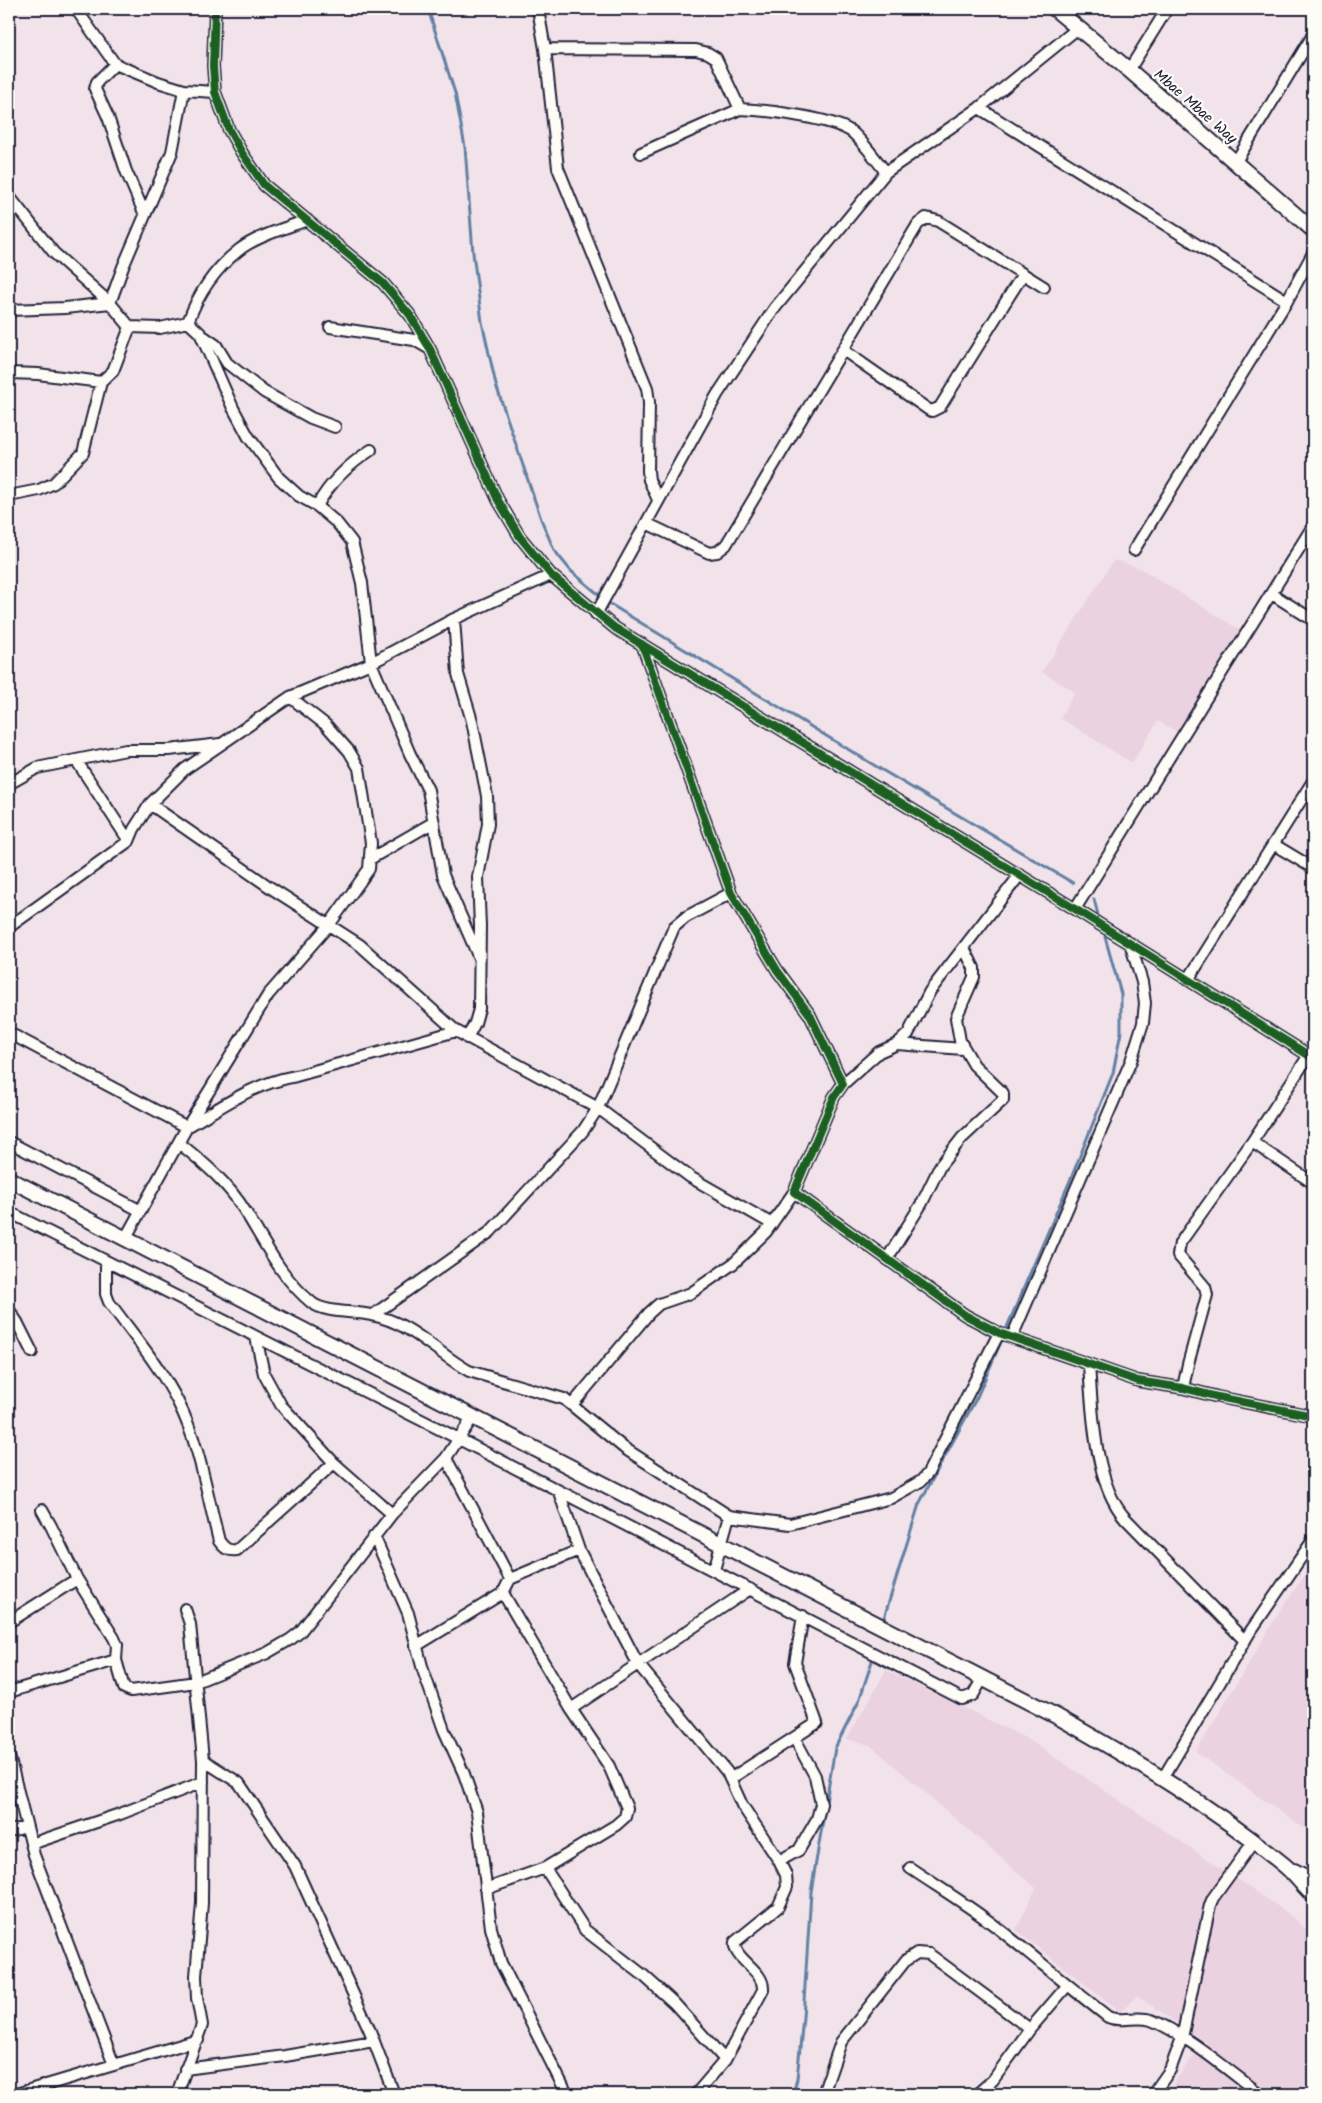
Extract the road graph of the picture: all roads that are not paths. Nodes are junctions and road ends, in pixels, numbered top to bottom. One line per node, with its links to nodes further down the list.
1 (76, 9): 9 (street)
2 (215, 9): 12 (street)
3 (538, 9): 8 (street)
4 (1055, 9): 6 (main road, Mbae Mbae Way)
5 (1167, 9): 10 (street)
6 (1078, 28): 10 (main road, Mbae Mbae Way); 13 (street)
7 (1313, 35): 16 (street)
8 (545, 49): 14 (street); 39 (street)
9 (115, 64): 11 (street); 19 (street)
10 (1129, 70): 16 (main road, Mbae Mbae Way)
11 (184, 90): 12 (street); 19 (street)
12 (215, 92): 20 (street)
13 (979, 108): 17 (street); 25 (street)
14 (740, 109): 15 (street); 17 (street)
15 (641, 154)
16 (1235, 163): 21 (main road, Mbae Mbae Way)
17 (886, 172): 39 (street)
18 (9, 196): 26 (street)
19 (145, 215): 26 (street)
20 (307, 220): 28 (street); 32 (street)
21 (1313, 230)
22 (1313, 253): 25 (street)
23 (1023, 274): 24 (street); 33 (street); 33 (street)
24 (1044, 287)
25 (1286, 301): 43 (street)
26 (110, 303): 27 (street); 29 (street)
27 (9, 310)
28 (188, 322): 29 (street); 31 (street)
29 (130, 327): 35 (street)
30 (330, 327): 32 (street)
31 (200, 334): 36 (street); 40 (street)
32 (430, 349): 44 (street)
33 (843, 350): 41 (street)
34 (9, 374): 35 (street)
35 (101, 382): 38 (street)
36 (335, 427)
37 (371, 450): 40 (street)
38 (9, 496)
39 (658, 500): 41 (street)
40 (317, 506): 50 (street)
41 (646, 523): 46 (street)
42 (1313, 526): 45 (street)
43 (1134, 550)
44 (552, 575): 46 (street); 47 (street)
45 (1272, 594): 48 (street); 64 (street)
46 (596, 614): 49 (street)
47 (454, 619): 50 (street); 69 (street)
48 (1313, 620)
49 (642, 644): 62 (street); 63 (street)
50 (372, 663): 51 (street); 57 (street)
51 (290, 697): 52 (street); 60 (street)
52 (222, 744): 53 (street); 56 (street)
53 (76, 760): 55 (street); 58 (street)
54 (1313, 781): 59 (street)
55 (9, 784)
56 (150, 804): 58 (street); 65 (street)
57 (434, 822): 60 (street); 69 (street)
58 (129, 842): 66 (street)
59 (1274, 844): 61 (street); 70 (street)
60 (370, 859): 65 (street)
61 (1313, 868)
62 (1020, 876): 64 (street); 68 (street)
63 (731, 893): 77 (street); 78 (street)
64 (1074, 909): 67 (street)
65 (330, 925): 71 (street); 79 (street)
66 (9, 927)
67 (1130, 944): 70 (street); 96 (street)
68 (964, 948): 74 (street); 75 (street)
69 (479, 958): 73 (street)
70 (1188, 980): 76 (street)
71 (456, 1031): 73 (street); 79 (street)
72 (9, 1033): 79 (street)
73 (467, 1038): 78 (street)
74 (896, 1044): 75 (street); 77 (street)
75 (963, 1049): 90 (street)
76 (1311, 1056): 81 (street)
77 (843, 1084): 85 (street)
78 (598, 1108): 88 (street); 93 (street)
79 (187, 1126): 82 (street)
80 (9, 1142): 86 (street)
81 (1252, 1142): 84 (street); 99 (street)
82 (179, 1143): 86 (street); 93 (street)
83 (9, 1179): 89 (main road)
84 (1313, 1183)
85 (794, 1192): 88 (street); 90 (street)
86 (141, 1211): 89 (street)
87 (9, 1212): 91 (street)
88 (772, 1224): 100 (street)
89 (125, 1239): 101 (main road)
90 (887, 1259): 94 (street)
91 (106, 1262): 95 (street); 105 (street)
92 (9, 1310): 97 (street)
93 (373, 1315): 100 (street)
94 (998, 1333): 96 (street); 109 (street)
95 (256, 1337): 103 (street); 105 (street)
96 (1012, 1337): 98 (street)
97 (32, 1352)
98 (1089, 1364): 99 (street); 122 (street)
99 (1184, 1388): 102 (street)
100 (572, 1406): 109 (street)
101 (472, 1416): 103 (street); 112 (main road)
102 (1313, 1416)
103 (457, 1438): 104 (street); 106 (street)
104 (446, 1458): 108 (street); 116 (street)
105 (334, 1464): 108 (street)
106 (559, 1492): 113 (street); 114 (street)
107 (42, 1510): 115 (street)
108 (392, 1514): 110 (street)
109 (729, 1516): 112 (street)
110 (374, 1536): 123 (street); 127 (street)
111 (1313, 1540): 122 (street)
112 (722, 1545): 114 (street); 126 (main road)
113 (579, 1550): 116 (street); 125 (street)
114 (714, 1570): 117 (street)
115 (77, 1579): 121 (street); 124 (street)
116 (510, 1579): 118 (street)
117 (750, 1589): 120 (street); 125 (street)
118 (503, 1593): 123 (street); 129 (street)
119 (185, 1609): 127 (street)
120 (803, 1616): 126 (street); 130 (street)
121 (9, 1622)
122 (1245, 1641): 133 (street)
123 (416, 1646): 145 (street)
124 (116, 1660): 127 (street); 128 (street)
125 (638, 1664): 129 (street); 134 (street)
126 (983, 1678): 133 (main road)
127 (196, 1682): 132 (street)
128 (9, 1692)
129 (571, 1709): 142 (street)
130 (795, 1739): 134 (street); 140 (street)
131 (9, 1756): 136 (street)
132 (203, 1760): 135 (street); 151 (street)
133 (1164, 1778): 138 (main road)
134 (730, 1779): 140 (street)
135 (203, 1782): 139 (street); 150 (street)
136 (27, 1827): 137 (street); 139 (street)
137 (9, 1831)
138 (1254, 1842): 141 (main road); 149 (street)
139 (31, 1844): 153 (street)
140 (779, 1861): 152 (street)
141 (1286, 1867): 144 (main road); 146 (main road)
142 (546, 1868): 145 (street); 152 (street)
143 (910, 1868): 147 (street)
144 (1313, 1881)
145 (486, 1889): 158 (street)
146 (1313, 1895)
147 (1068, 1986): 148 (street); 149 (street)
148 (1030, 2029): 160 (street); 161 (street)
149 (1182, 2038): 162 (street); 163 (street)
150 (198, 2040): 153 (street); 154 (street)
151 (374, 2041): 154 (street); 157 (street)
152 (725, 2060): 159 (street)
153 (114, 2065): 155 (street)
154 (185, 2069): 156 (street)
155 (16, 2094)
156 (177, 2094)
157 (394, 2094)
158 (567, 2094)
159 (696, 2094)
160 (823, 2094)
161 (977, 2094)
162 (1153, 2094)
163 (1260, 2094)

